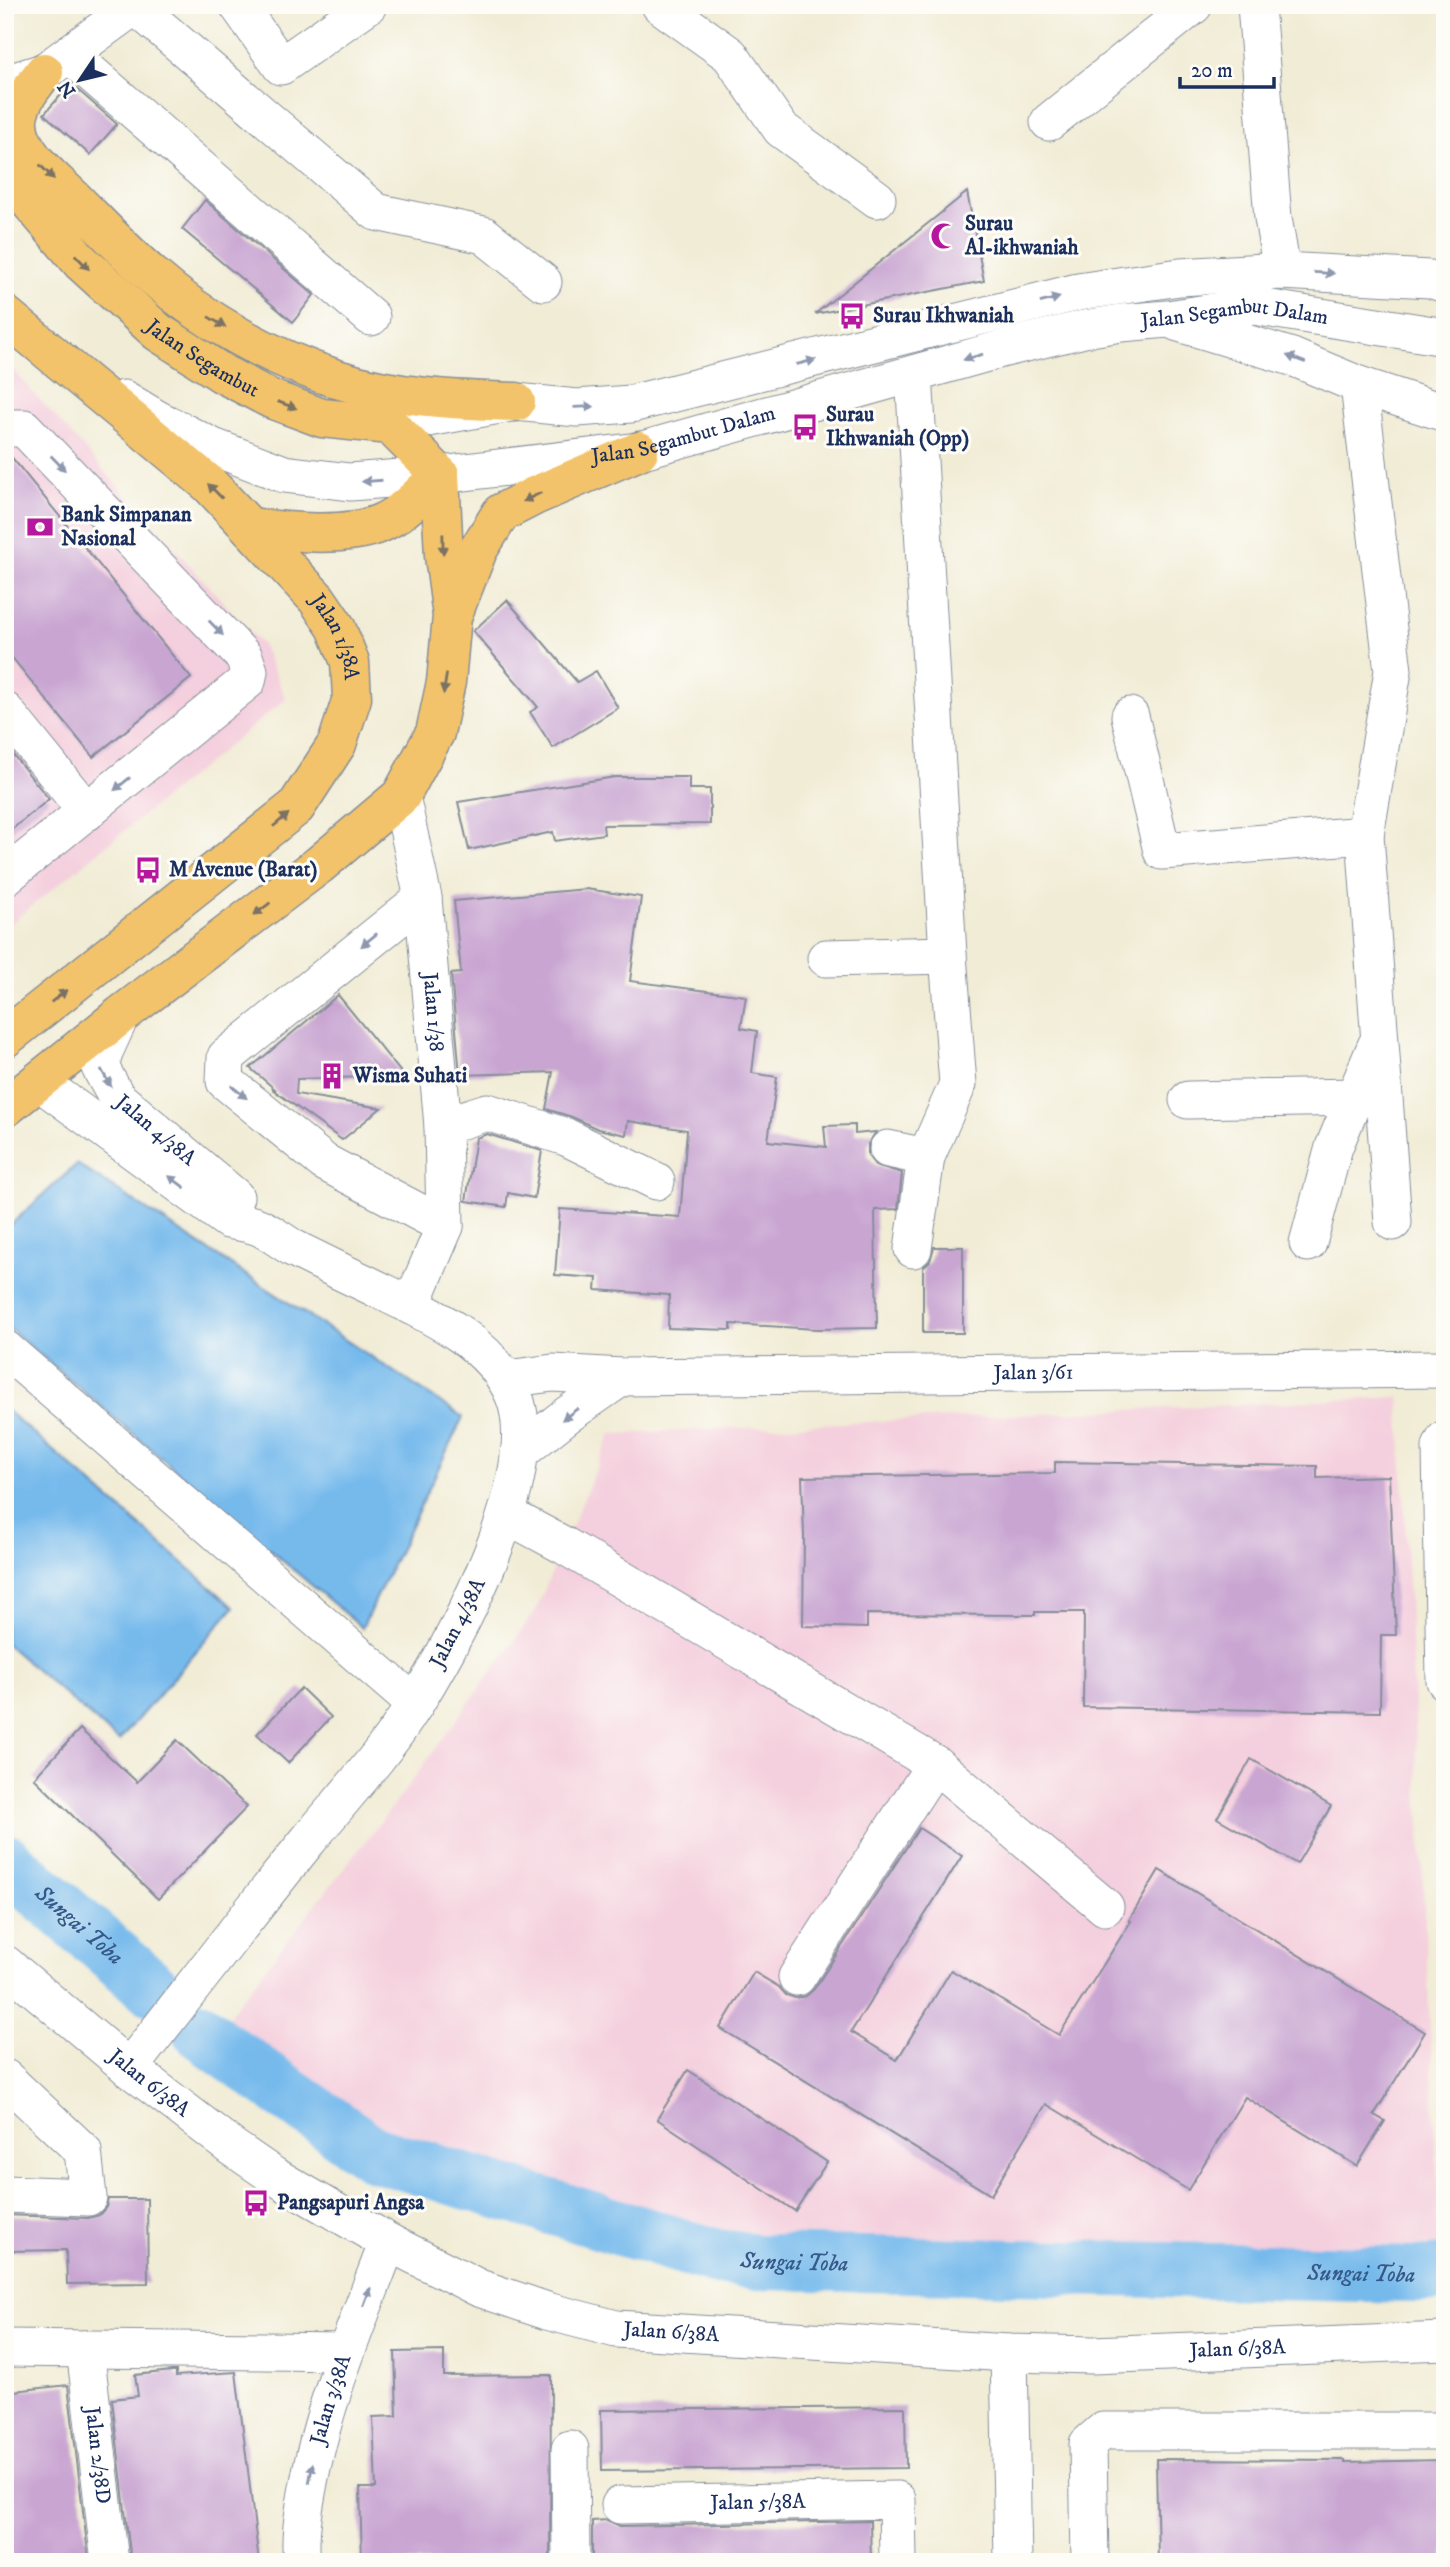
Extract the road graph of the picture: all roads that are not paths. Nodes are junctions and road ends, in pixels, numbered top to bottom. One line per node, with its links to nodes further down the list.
1 (238, 5): 2 (street)
2 (369, 5)
3 (660, 5): 11 (street)
4 (1194, 5): 9 (street)
5 (1256, 5): 12 (street)
6 (135, 6): 7 (street); 13 (street)
7 (57, 63): 8 (street); 16 (street); 22 (main road, one-way to 22)
8 (5, 84)
9 (1049, 122)
10 (5, 173): 24 (main road, Jalan Segambut, one-way to 24)
11 (877, 199)
12 (1282, 271): 14 (street, Jalan Segambut Dalam, one-way to 14); 22 (street, Jalan Segambut Dalam, one-way to 12)
13 (543, 282)
14 (1445, 284)
15 (5, 315): 19 (main road)
16 (371, 317)
17 (1168, 319): 18 (street, Jalan Segambut Dalam); 20 (street, Jalan Segambut Dalam, one-way to 20); 21 (street, one-way to 17)
18 (1445, 337)
19 (62, 361): 27 (street, Jalan Segambut Dalam, one-way to 19); 28 (main road, Jalan 1/38A, one-way to 19)
20 (914, 374): 26 (street, Jalan Segambut Dalam); 37 (street)
21 (1359, 385): 23 (street); 34 (street)
22 (516, 402): 24 (street, Jalan Segambut Dalam)
23 (1445, 414)
24 (390, 425): 27 (main road)
25 (5, 428): 33 (street, one-way to 33)
26 (639, 451): 27 (street, Jalan Segambut Dalam); 29 (main road, one-way to 29)
27 (440, 475): 28 (main road); 29 (main road, one-way to 29)
28 (251, 527): 41 (main road, Jalan 1/38A, one-way to 28)
29 (452, 616): 32 (main road, one-way to 32)
30 (5, 710): 33 (street)
31 (1130, 716): 34 (street)
32 (401, 796): 36 (street, Jalan 1/38); 39 (main road, one-way to 39)
33 (87, 813): 35 (street)
34 (1365, 835): 40 (street)
35 (5, 877)
36 (422, 898): 46 (street, Jalan 1/38); 52 (street, one-way to 52)
37 (948, 955): 38 (street); 48 (street)
38 (826, 958)
39 (115, 1021): 42 (main road); 51 (street, Jalan 4/38A, one-way to 51)
40 (1380, 1037): 43 (street); 50 (street)
41 (5, 1038)
42 (22, 1080): 45 (main road); 51 (street, Jalan 4/38A, one-way to 42)
43 (1355, 1097): 44 (street); 53 (street)
44 (1188, 1100)
45 (5, 1108)
46 (443, 1126): 49 (street); 52 (street, Jalan 1/38)
47 (888, 1149): 48 (street)
48 (926, 1157): 54 (street)
49 (656, 1181)
50 (1393, 1222)
51 (257, 1226): 55 (street, Jalan 4/38A)
52 (445, 1226): 55 (street, Jalan 1/38)
53 (1308, 1243)
54 (913, 1249)
55 (411, 1306): 59 (street, Jalan 4/38A)
56 (5, 1349): 64 (street)
57 (1445, 1369): 58 (street, Jalan 3/61)
58 (622, 1377): 59 (street, Jalan 3/61); 61 (street, one-way to 61)
59 (506, 1379): 61 (street, Jalan 4/38A)
60 (1445, 1439): 63 (street)
61 (519, 1453): 62 (street, Jalan 4/38A)
62 (507, 1514): 64 (street, Jalan 4/38A); 65 (street)
63 (1445, 1681)
64 (415, 1704): 69 (street, Jalan 4/38A)
65 (935, 1764): 66 (street); 68 (street)
66 (1105, 1907)
67 (5, 1964): 69 (street, Jalan 6/38A)
68 (797, 1977)
69 (129, 2068): 72 (street, Jalan 6/38A)
70 (5, 2078): 71 (street)
71 (5, 2194)
72 (388, 2242): 76 (street, Jalan 3/38A, one-way to 72); 77 (street, Jalan 6/38A)
73 (1445, 2341): 77 (street, Jalan 6/38A)
74 (5, 2348): 75 (street)
75 (85, 2349): 76 (street); 81 (street, Jalan 2/38D)
76 (346, 2351): 82 (street, Jalan 3/38A, one-way to 76)
77 (1009, 2353): 85 (street)
78 (1445, 2431): 86 (street)
79 (570, 2449): 83 (street)
80 (620, 2505): 84 (street, Jalan 5/38A)
81 (110, 2562)
82 (302, 2562)
83 (571, 2562)
84 (898, 2562)
85 (1013, 2562)
86 (1090, 2562)

